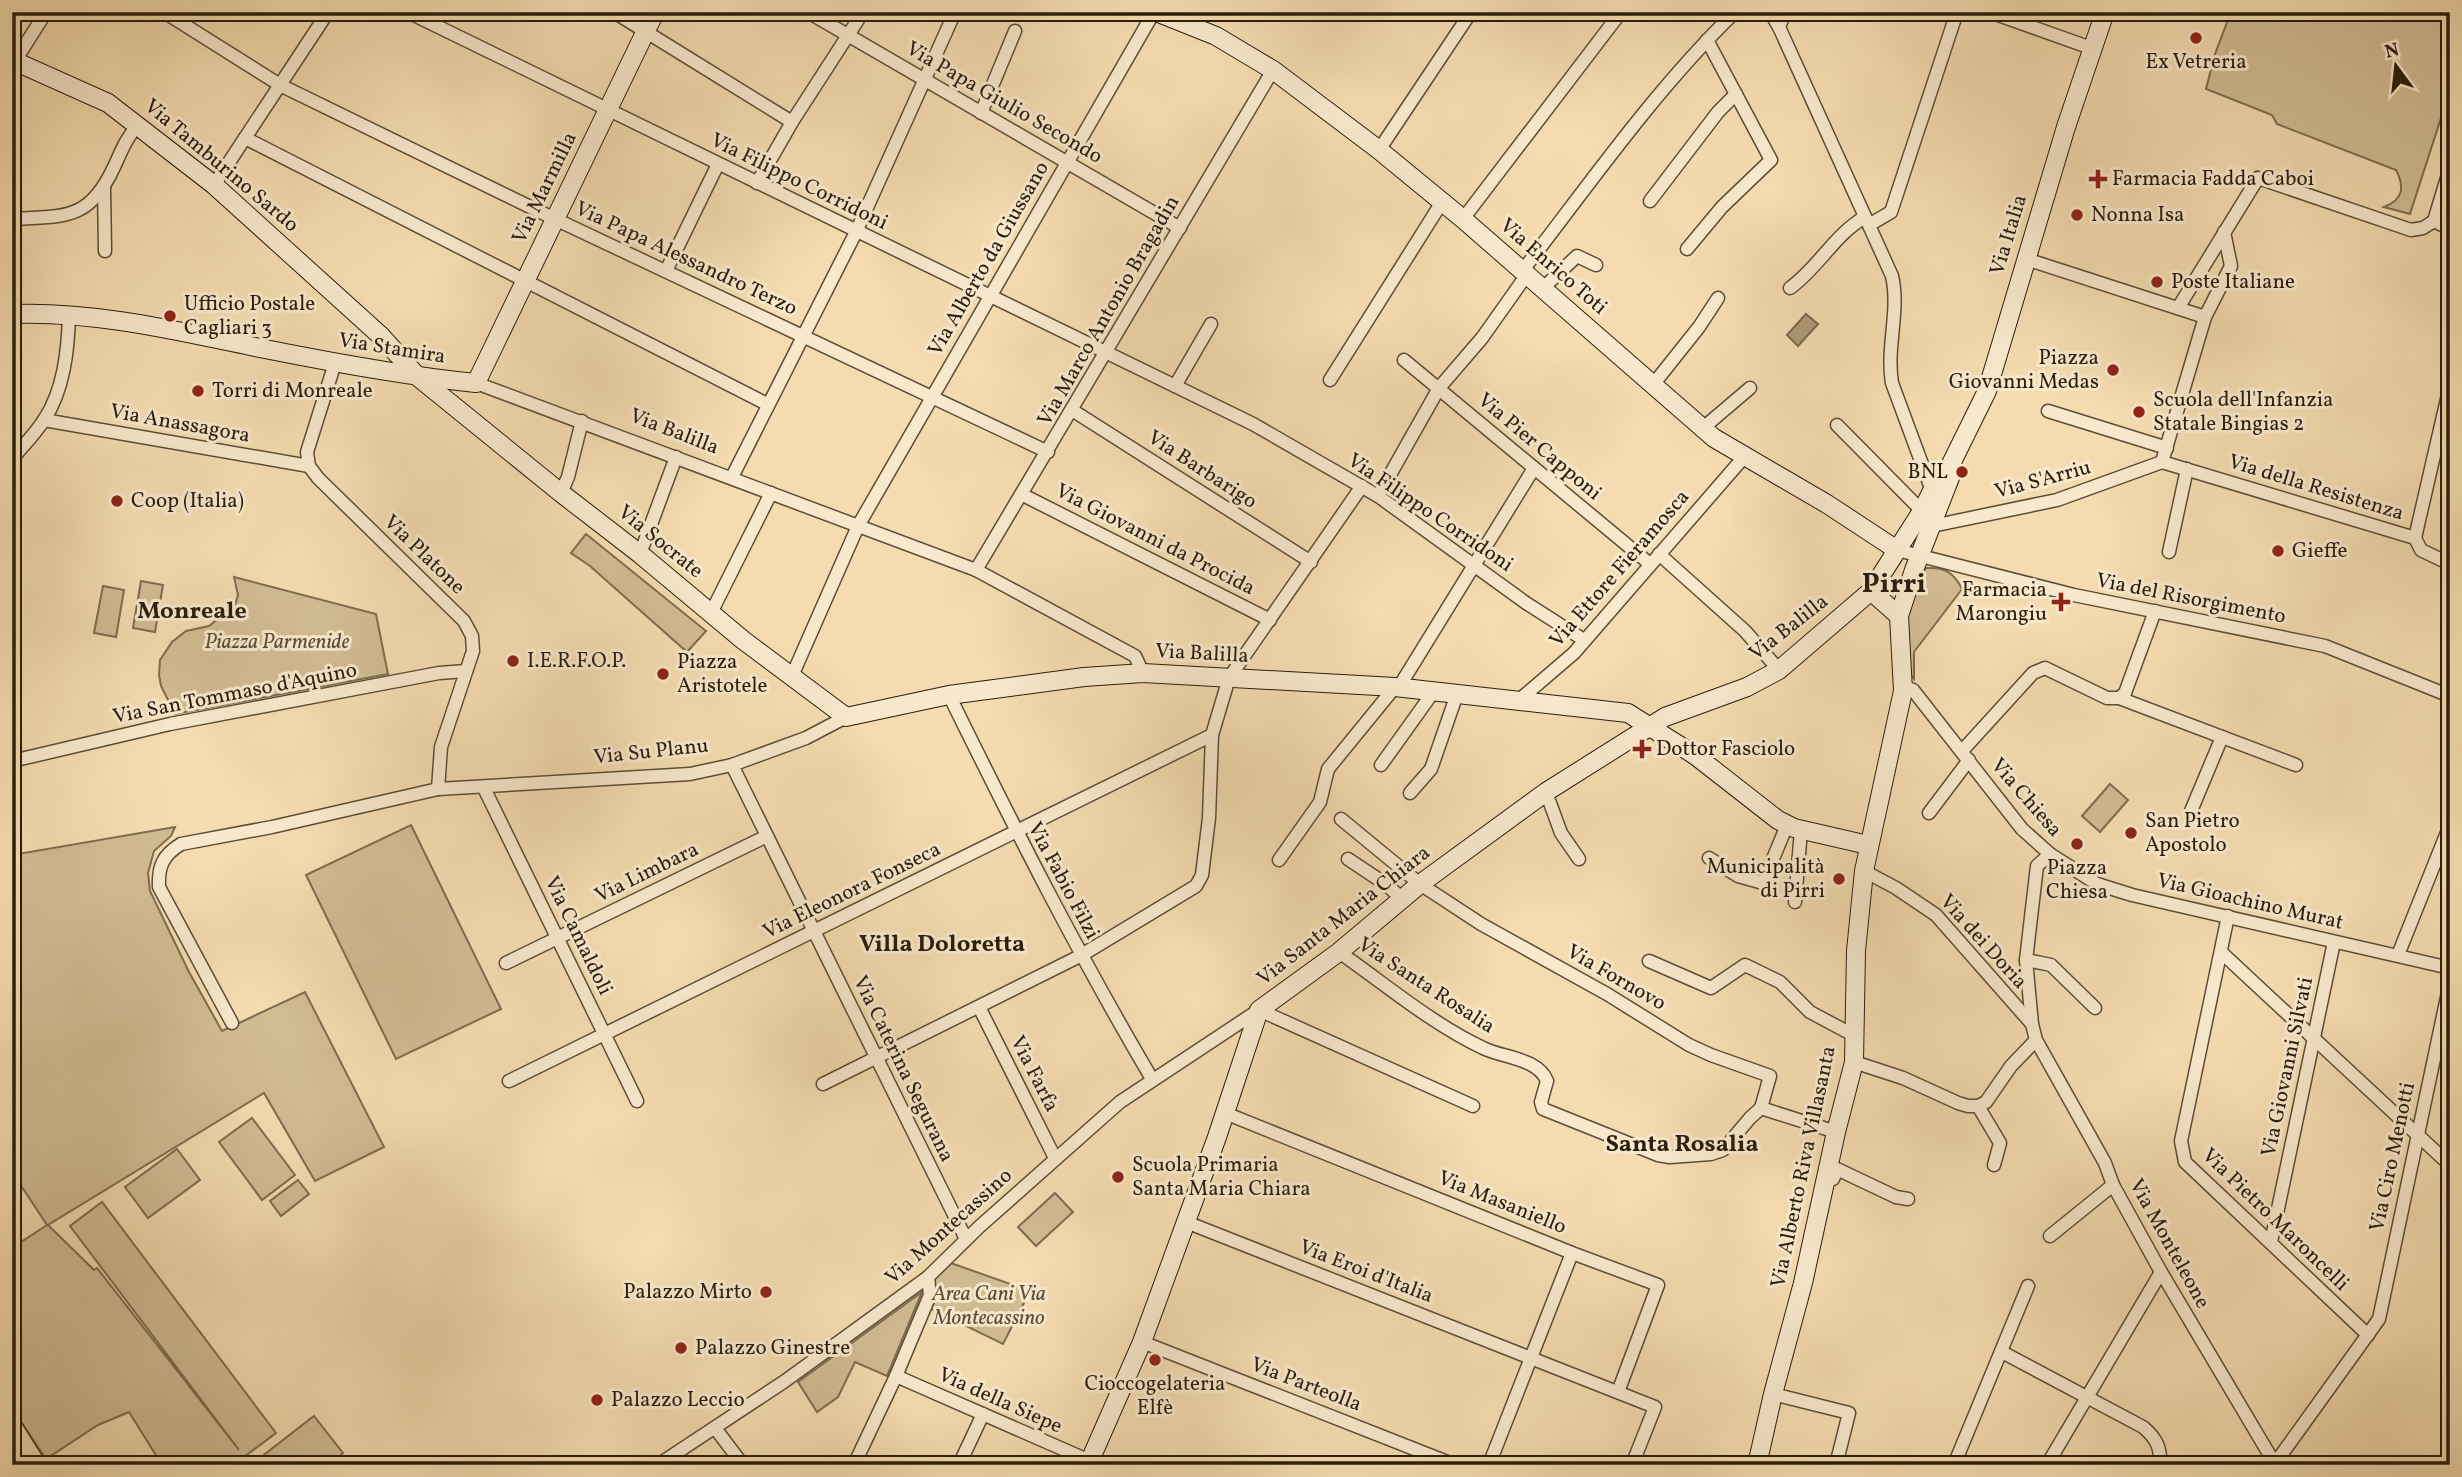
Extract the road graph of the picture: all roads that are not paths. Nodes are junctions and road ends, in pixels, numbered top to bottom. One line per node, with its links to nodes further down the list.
1 (46, 12): 25 (street)
2 (164, 12): 28 (street, Via Papa Alessandro Terzo)
3 (328, 12): 28 (street)
4 (408, 12): 30 (street, Via Filippo Corridoni)
5 (614, 12): 21 (street)
6 (655, 12): 21 (street, Via Marmilla)
7 (808, 12): 22 (street, Via Papa Giulio Secondo)
8 (863, 12): 22 (street)
9 (955, 12): 27 (street)
10 (1155, 12): 26 (street, Via Enrico Toti); 36 (street, Via Alberto da Giussano)
11 (1471, 12): 35 (street)
12 (1621, 12): 46 (street)
13 (1735, 12): 23 (street)
14 (1770, 12): 19 (street)
15 (1785, 12): 19 (street)
16 (1957, 12): 47 (street)
17 (1990, 12): 24 (street)
18 (2105, 12): 24 (street, Via Italia)
19 (1779, 27): 47 (street)
20 (1015, 31): 31 (street)
21 (645, 32): 30 (street, Via Marmilla); 32 (street)
22 (850, 36): 27 (street, Via Papa Giulio Secondo); 32 (street)
23 (1707, 40): 29 (street); 58 (street)
24 (2091, 48): 55 (street, Via Italia)
25 (14, 61): 33 (street, Via Tamburino Sardo)
26 (1273, 69): 35 (street, Via Enrico Toti); 49 (street, Via Marco Antonio Bragadin)
27 (925, 82): 31 (street, Via Papa Giulio Secondo); 51 (street)
28 (280, 85): 34 (street); 45 (street, Via Papa Alessandro Terzo)
29 (1736, 94): 42 (street); 53 (street)
30 (608, 111): 37 (street, Via Filippo Corridoni); 45 (street, Via Marmilla)
31 (981, 113): 36 (street, Via Papa Giulio Secondo)
32 (792, 122): 39 (street)
33 (138, 125): 40 (street, Via Tamburino Sardo); 41 (street)
34 (245, 138): 40 (street); 59 (street)
35 (1379, 150): 43 (street, Via Enrico Toti)
36 (1068, 161): 49 (street, Via Papa Giulio Secondo); 62 (street, Via Alberto da Giussano)
37 (718, 164): 39 (street, Via Filippo Corridoni); 57 (street)
38 (2450, 168): 48 (street)
39 (757, 183): 51 (street, Via Filippo Corridoni)
40 (214, 185): 69 (street, Via Tamburino Sardo)
41 (104, 187): 44 (street); 54 (street)
42 (1650, 201)
43 (1442, 202): 46 (street, Via Enrico Toti); 76 (street)
44 (12, 219)
45 (555, 219): 57 (street, Via Papa Alessandro Terzo); 59 (street, Via Marmilla)
46 (1463, 219): 58 (street, Via Enrico Toti)
47 (1867, 221): 61 (street); 105 (street)
48 (2434, 221): 50 (street); 52 (street)
49 (1180, 228): 71 (street, Via Marco Antonio Bragadin)
50 (2450, 229)
51 (856, 232): 62 (street, Via Filippo Corridoni); 70 (street)
52 (2224, 232): 64 (street); 67 (street)
53 (1687, 249)
54 (105, 251)
55 (2026, 259): 64 (street); 101 (street, Via Italia)
56 (1596, 265): 60 (street)
57 (666, 271): 70 (street, Via Papa Alessandro Terzo)
58 (1525, 272): 60 (street, Via Enrico Toti); 82 (street)
59 (526, 282): 78 (street, Via Marmilla); 86 (street)
60 (1544, 288): 80 (street, Via Enrico Toti)
61 (1790, 288)
62 (992, 296): 71 (street, Via Filippo Corridoni); 84 (street, Via Alberto da Giussano)
63 (1717, 298): 80 (street)
64 (2178, 308): 67 (street)
65 (12, 314): 66 (street, Via Stamira)
66 (69, 314): 73 (street, Via Stamira); 89 (street)
67 (2205, 317): 93 (street)
68 (1212, 324): 79 (street)
69 (381, 336): 74 (street); 75 (street, Via Tamburino Sardo)
70 (803, 336): 84 (street, Via Papa Alessandro Terzo); 86 (street)
71 (1106, 352): 79 (street, Via Filippo Corridoni); 87 (street, Via Marco Antonio Bragadin)
72 (1404, 360): 82 (street, Via Pier Capponi)
73 (335, 363): 74 (street, Via Stamira); 99 (street)
74 (371, 369): 75 (street, Via Stamira)
75 (418, 377): 77 (street, Via Stamira); 85 (street, Via Socrate)
76 (1330, 380)
77 (454, 381): 78 (street, Via Stamira); 85 (street)
78 (476, 383): 90 (street, Via Balilla)
79 (1175, 386): 104 (street, Via Filippo Corridoni)
80 (1652, 386): 92 (street, Via Enrico Toti)
81 (2450, 386): 112 (street)
82 (1439, 388): 100 (street, Via Pier Capponi); 109 (street)
83 (1750, 388): 92 (street)
84 (931, 397): 94 (street, Via Papa Alessandro Terzo); 111 (street, Via Alberto da Giussano)
85 (447, 401): 106 (street, Via Socrate)
86 (767, 404): 103 (street)
87 (1072, 410): 94 (street, Via Marco Antonio Bragadin); 118 (street, Via Barbarigo)
88 (2048, 411): 93 (street)
89 (44, 420): 97 (street); 99 (street, Via Anassagora)
90 (582, 421): 95 (street, Via Balilla); 106 (street)
91 (1837, 425): 110 (street)
92 (1703, 428): 96 (street, Via Enrico Toti)
93 (2166, 448): 98 (street)
94 (1048, 452): 108 (street, Via Marco Antonio Bragadin)
95 (676, 457): 103 (street, Via Balilla); 115 (street)
96 (1744, 457): 113 (street, Via Enrico Toti); 117 (street, Via Ettore Fieramosca)
97 (12, 459)
98 (2162, 462): 102 (street, Via della Resistenza); 110 (street, Via S'Arriu)
99 (309, 466): 129 (street, Via Platone)
100 (1534, 468): 117 (street, Via Pier Capponi); 120 (street)
101 (1949, 468): 105 (street); 110 (street)
102 (2187, 469): 112 (street, Via della Resistenza); 114 (street)
103 (732, 477): 107 (street, Via Balilla)
104 (1362, 486): 109 (street, Via Filippo Corridoni); 118 (street)
105 (1932, 491): 110 (street)
106 (561, 493): 115 (street, Via Socrate)
107 (771, 493): 111 (street, Via Balilla); 124 (street)
108 (1023, 495): 121 (street, Via Marco Antonio Bragadin); 126 (street, Via Giovanni da Procida)
109 (1378, 496): 120 (street, Via Filippo Corridoni)
110 (1927, 519): 113 (street, Via Balilla); 116 (street)
111 (858, 526): 121 (street, Via Balilla); 131 (street, Via Alberto da Giussano)
112 (2415, 538): 119 (street, Via della Resistenza)
113 (1897, 550): 116 (street, Via Enrico Toti); 122 (street, Via Balilla)
114 (2169, 552)
115 (640, 554): 124 (street, Via Socrate)
116 (1919, 557): 123 (street, Via del Risorgimento); 125 (street)
117 (1654, 559): 127 (street, Via Ettore Fieramosca); 128 (street, Via Pier Capponi)
118 (1311, 562): 126 (street)
119 (2450, 564)
120 (1476, 566): 127 (street, Via Filippo Corridoni); 134 (street)
121 (976, 570): 130 (street, Via Balilla)
122 (1867, 594): 125 (street); 128 (street, Via Balilla)
123 (2155, 611): 138 (street, Via del Risorgimento); 139 (street)
124 (711, 613): 131 (street, Via Socrate)
125 (1899, 616): 133 (street, Via Alberto Riva Villasanta)
126 (1270, 620): 132 (street)
127 (1584, 640): 140 (street, Via Ettore Fieramosca)
128 (1779, 670): 142 (street, Via Balilla)
129 (466, 671): 146 (street, Via San Tommaso d'Aquino); 151 (street, Via Platone)
130 (1143, 673): 132 (street, Via Balilla); 137 (street, Via Su Planu)
131 (792, 677): 141 (street, Via Socrate)
132 (1229, 678): 134 (street, Via Balilla); 143 (street)
133 (1904, 686): 145 (street, Via Chiesa); 161 (street, Via Alberto Riva Villasanta)
134 (1397, 687): 135 (street, Via Balilla); 166 (street)
135 (1434, 691): 136 (street, Via Balilla); 148 (street)
136 (1457, 694): 140 (street, Via Balilla); 153 (street)
137 (949, 695): 141 (street, Via Su Planu); 159 (street, Via Fabio Filzi)
138 (2450, 696)
139 (2119, 698): 144 (street); 145 (street)
140 (1518, 701): 142 (street, Via Balilla)
141 (846, 717): 147 (street, Via Su Planu)
142 (1650, 726): 152 (street, Via Santa Maria Chiara); 158 (street)
143 (1212, 735): 159 (street, Via Eleonora Fonseca); 178 (street)
144 (2222, 737): 149 (street); 154 (street)
145 (1965, 756): 155 (street); 162 (street, Via Chiesa)
146 (12, 761)
147 (732, 765): 150 (street, Via Su Planu); 160 (street, Via Caterina Segurana)
148 (1381, 765)
149 (2296, 765)
150 (484, 788): 151 (street, Via Su Planu); 173 (street, Via Camaldoli)
151 (438, 789): 187 (street, Via Su Planu)
152 (1546, 792): 165 (street); 168 (street, Via Santa Maria Chiara)
153 (1410, 793)
154 (2192, 811)
155 (1929, 813)
156 (1341, 819): 168 (street)
157 (2450, 825): 177 (street)
158 (1794, 827): 161 (street); 163 (street); 170 (street)
159 (1015, 832): 172 (street, Via Eleonora Fonseca); 178 (street, Via Fabio Filzi)
160 (767, 835): 172 (street, Via Caterina Segurana); 173 (street, Via Limbara)
161 (1868, 845): 167 (street, Via Alberto Riva Villasanta)
162 (2050, 854): 171 (street, Via Gioachino Murat); 179 (street, Via Chiesa)
163 (1709, 858)
164 (1348, 859): 169 (street)
165 (1579, 859)
166 (1279, 860)
167 (1864, 871): 188 (street, Via dei Doria); 190 (street, Via Alberto Riva Villasanta)
168 (1420, 884): 169 (street, Via Santa Maria Chiara); 201 (street, Via Fornovo)
169 (1402, 899): 175 (street, Via Santa Maria Chiara)
170 (1795, 902)
171 (2228, 916): 174 (street, Via Gioachino Murat); 176 (street, Via Pietro Maroncelli)
172 (814, 931): 189 (street, Via Eleonora Fonseca); 193 (street, Via Caterina Segurana)
173 (557, 938): 181 (street, Via Limbara); 189 (street, Via Camaldoli)
174 (2334, 942): 177 (street, Via Gioachino Murat); 192 (street, Via Giovanni Silvati)
175 (1339, 952): 186 (street, Via Santa Maria Chiara); 201 (street, Via Santa Rosalia)
176 (2222, 953): 192 (street); 214 (street, Via Pietro Maroncelli)
177 (2399, 955): 182 (street, Via Gioachino Murat)
178 (1080, 956): 184 (street); 195 (street, Via Fabio Filzi)
179 (2026, 960): 185 (street); 188 (street, Via Chiesa)
180 (1649, 961): 190 (street)
181 (506, 963)
182 (2450, 968)
183 (2450, 983): 204 (street, Via Ciro Menotti)
184 (979, 1007): 193 (street); 205 (street, Via Farfa)
185 (2095, 1008)
186 (1259, 1010): 195 (street, Via Montecassino); 199 (street); 202 (street, Via Santa Maria Chiara)
187 (232, 1023)
188 (2032, 1024): 191 (street, Via Chiesa)
189 (604, 1034): 196 (street, Via Eleonora Fonseca); 198 (street, Via Camaldoli)
190 (1855, 1036): 194 (street, Via Alberto Riva Villasanta)
191 (2036, 1040): 200 (street); 209 (street, Via Monteleone)
192 (2314, 1040): 204 (street); 214 (street, Via Giovanni Silvati)
193 (876, 1058): 197 (street); 213 (street, Via Caterina Segurana)
194 (1854, 1062): 200 (street); 203 (street, Via Alberto Riva Villasanta)
195 (1152, 1079): 205 (street, Via Montecassino)
196 (509, 1081)
197 (823, 1084)
198 (637, 1101)
199 (1473, 1106)
200 (1978, 1106): 206 (street)
201 (1761, 1108): 203 (street)
202 (1225, 1112): 211 (street, Via Santa Maria Chiara); 215 (street, Via Masaniello)
203 (1836, 1132): 208 (street, Via Alberto Riva Villasanta)
204 (2417, 1135): 207 (street); 219 (street, Via Ciro Menotti)
205 (1055, 1158): 213 (street, Via Montecassino)
206 (1994, 1165)
207 (2450, 1165)
208 (1827, 1176): 210 (street); 225 (street, Via Alberto Riva Villasanta)
209 (2113, 1185): 212 (street); 216 (street, Via Monteleone)
210 (1908, 1199)
211 (1186, 1222): 220 (street, Via Santa Maria Chiara); 222 (street, Via Eroi d'Italia)
212 (2050, 1236)
213 (966, 1239): 217 (street, Via Montecassino)
214 (2271, 1242): 219 (street, Via Pietro Maroncelli)
215 (1572, 1253): 222 (street); 224 (street, Via Masaniello)
216 (2161, 1272): 226 (street); 232 (street, Via Monteleone)
217 (928, 1277): 223 (street); 228 (street, Via Montecassino)
218 (2028, 1286): 221 (street)
219 (2368, 1335): 232 (street, Via Ciro Menotti)
220 (1142, 1342): 231 (street, Via Santa Maria Chiara); 237 (street, Via Parteolla)
221 (2002, 1352): 226 (street); 242 (street)
222 (1532, 1358): 224 (street); 238 (street)
223 (896, 1376): 227 (street, Via della Siepe); 235 (street)
224 (1618, 1392): 239 (street)
225 (1773, 1394): 240 (street, Via Alberto Riva Villasanta); 241 (street)
226 (2086, 1396): 243 (street); 244 (street)
227 (983, 1414): 231 (street, Via della Siepe); 236 (street)
228 (715, 1428): 230 (street); 234 (street, Via Montecassino)
229 (12, 1430): 233 (highway)
230 (741, 1464)
231 (1092, 1464)
232 (2274, 1464)
233 (34, 1465)
234 (658, 1465)
235 (854, 1465)
236 (959, 1465)
237 (1455, 1465)
238 (1489, 1465)
239 (1632, 1465)
240 (1757, 1465)
241 (1836, 1465)
242 (1954, 1465)
243 (2048, 1465)
244 (2160, 1465)

